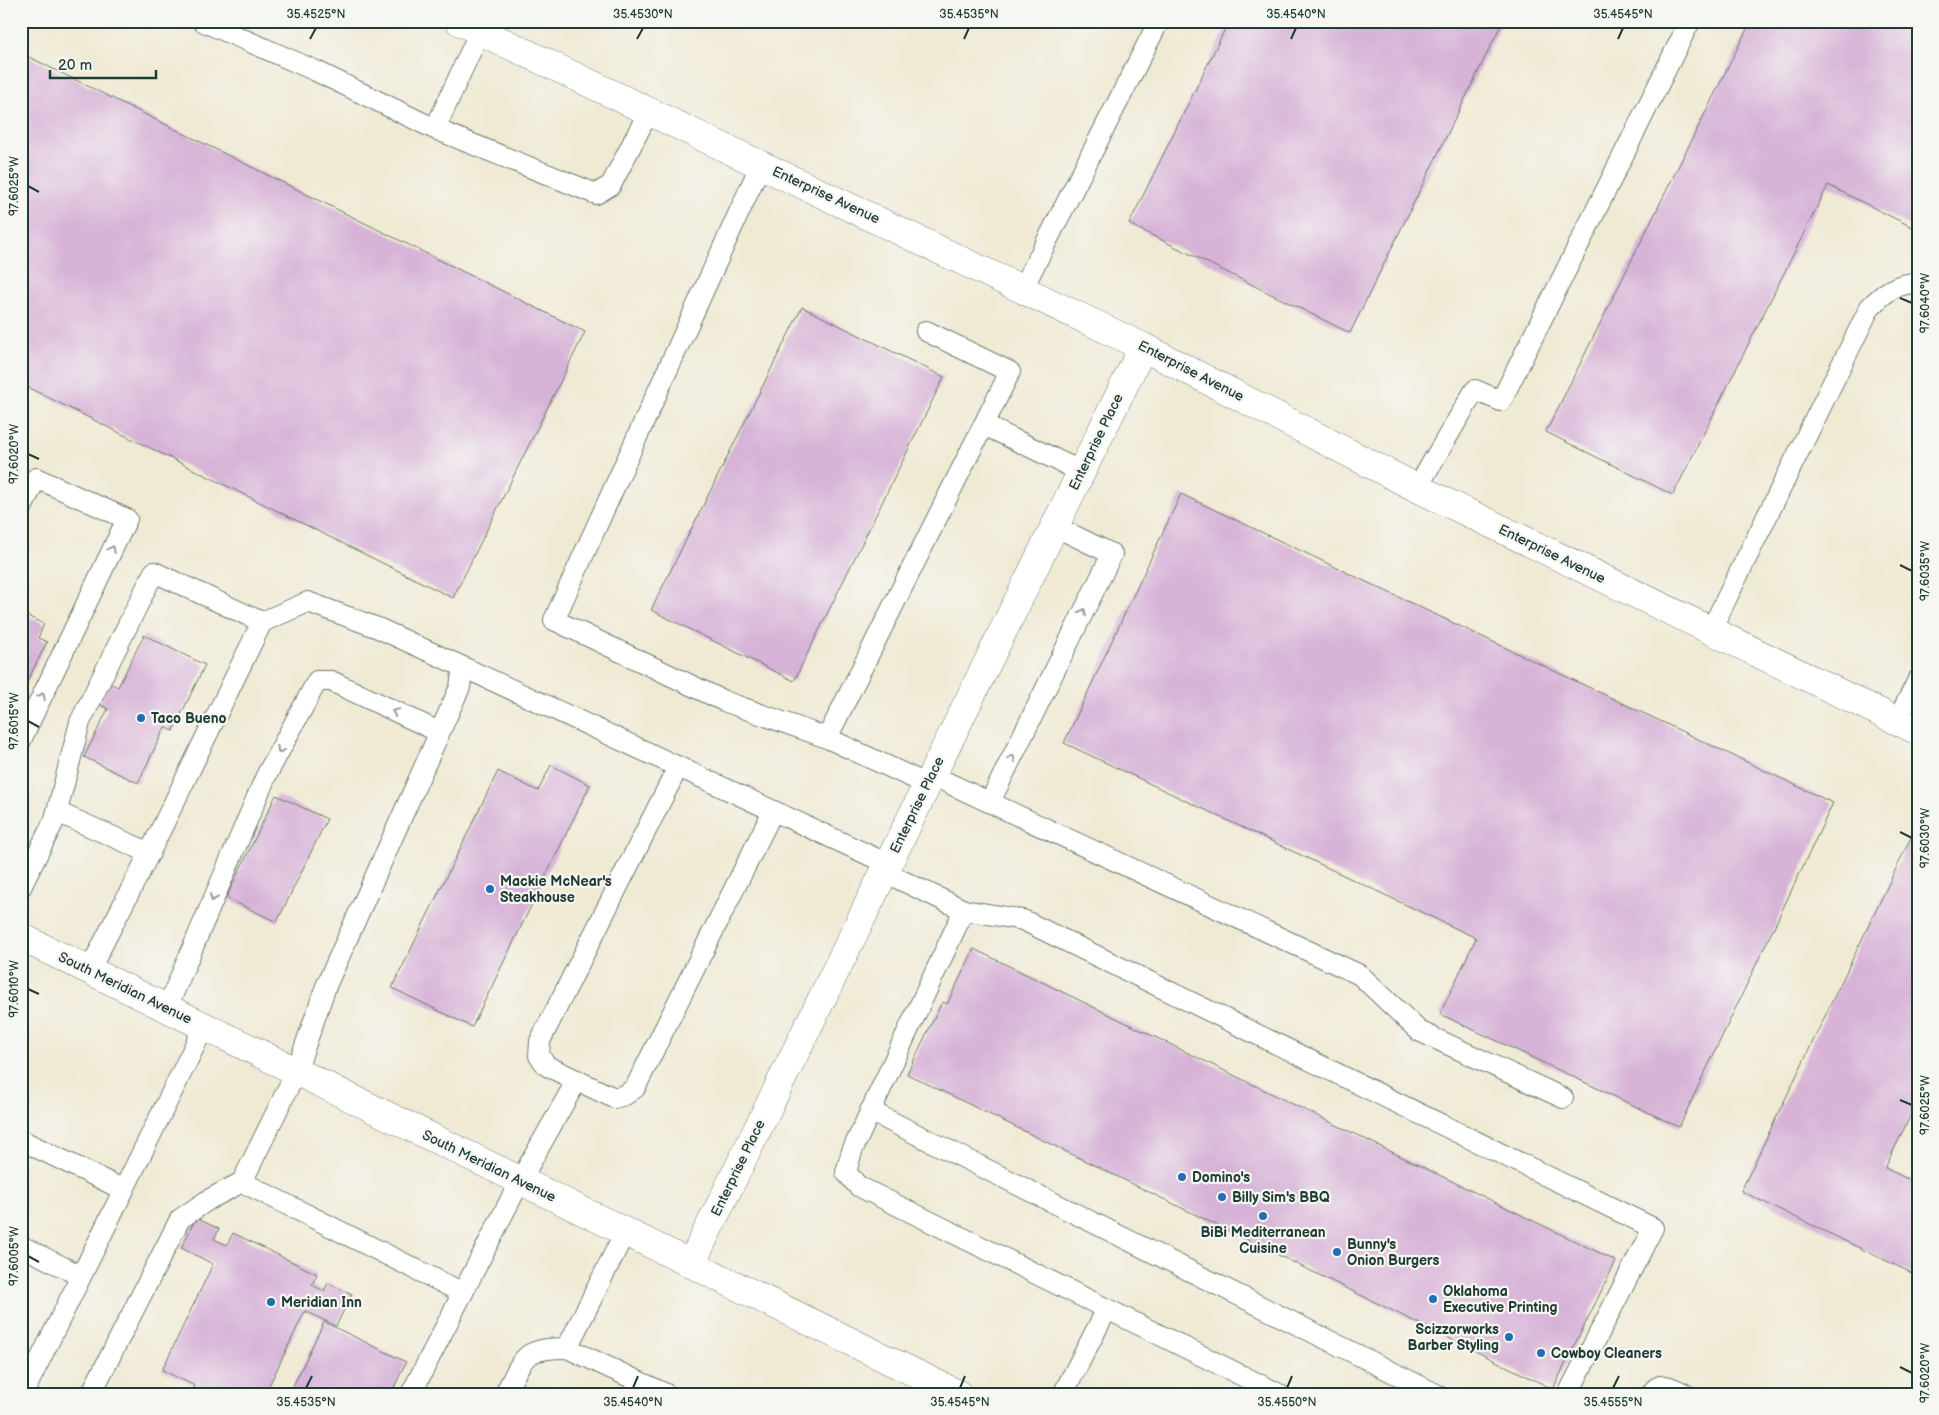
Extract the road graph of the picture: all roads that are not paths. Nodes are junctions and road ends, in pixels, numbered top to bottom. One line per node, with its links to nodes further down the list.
1 (202, 21): 6 (lane)
2 (1159, 21): 9 (lane)
3 (1690, 21): 14 (lane)
4 (482, 27): 5 (street, Enterprise Avenue); 6 (lane)
5 (649, 111): 6 (lane); 7 (street, Enterprise Avenue)
6 (435, 129)
7 (761, 164): 9 (street, Enterprise Avenue); 23 (lane)
8 (1918, 283): 18 (lane)
9 (1022, 288): 11 (street, Enterprise Avenue)
10 (926, 331): 12 (lane)
11 (1143, 347): 13 (street, Enterprise Place); 14 (street, Enterprise Avenue)
12 (984, 425): 13 (lane); 23 (lane)
13 (1082, 472): 16 (street, Enterprise Place)
14 (1417, 488): 18 (street, Enterprise Avenue)
15 (21, 510): 24 (lane, one-way to 15)
16 (1054, 526): 26 (street, Enterprise Place); 27 (lane, one-way to 16)
17 (262, 622): 19 (lane); 29 (lane); 30 (lane)
18 (1711, 630): 21 (street, Enterprise Avenue)
19 (463, 667): 22 (lane); 25 (lane)
20 (1918, 680): 21 (lane)
21 (1908, 726)
22 (439, 732): 36 (lane, one-way to 36); 38 (lane)
23 (827, 738): 26 (lane)
24 (21, 740)
25 (678, 767): 28 (lane); 39 (lane)
26 (929, 780): 27 (lane); 31 (street, Enterprise Place)
27 (990, 802): 40 (lane)
28 (773, 811): 31 (lane); 39 (lane)
29 (57, 812): 30 (lane); 32 (lane)
30 (150, 853): 35 (lane)
31 (886, 868): 33 (lane); 48 (street, Enterprise Place)
32 (21, 887)
33 (964, 910): 41 (lane); 64 (lane)
34 (21, 937): 35 (street, South Meridian Avenue)
35 (89, 971): 36 (street, South Meridian Avenue)
36 (167, 1008): 37 (street, South Meridian Avenue)
37 (204, 1027): 38 (street, South Meridian Avenue); 45 (lane)
38 (296, 1072): 43 (street, South Meridian Avenue); 44 (lane)
39 (577, 1080): 43 (lane)
40 (1563, 1098)
41 (870, 1111): 51 (lane); 63 (lane)
42 (21, 1140): 45 (lane)
43 (520, 1181): 46 (street, South Meridian Avenue); 50 (lane)
44 (242, 1182): 50 (lane); 56 (lane)
45 (124, 1190): 49 (lane)
46 (625, 1232): 48 (street, South Meridian Avenue); 52 (lane)
47 (21, 1246): 49 (lane)
48 (691, 1264): 54 (street, South Meridian Avenue)
49 (81, 1276): 53 (lane)
50 (463, 1293): 57 (lane)
51 (1107, 1309): 61 (lane); 62 (lane)
52 (566, 1348): 58 (lane); 59 (lane)
53 (27, 1369): 55 (lane)
54 (924, 1386): 60 (street, South Meridian Avenue)
55 (23, 1394)
56 (91, 1394)
57 (412, 1394)
58 (505, 1394)
59 (666, 1394)
60 (958, 1394)
61 (1063, 1394)
62 (1279, 1394)
63 (1436, 1394)
64 (1568, 1394)
65 (1651, 1394): 66 (lane)
66 (1685, 1394)

